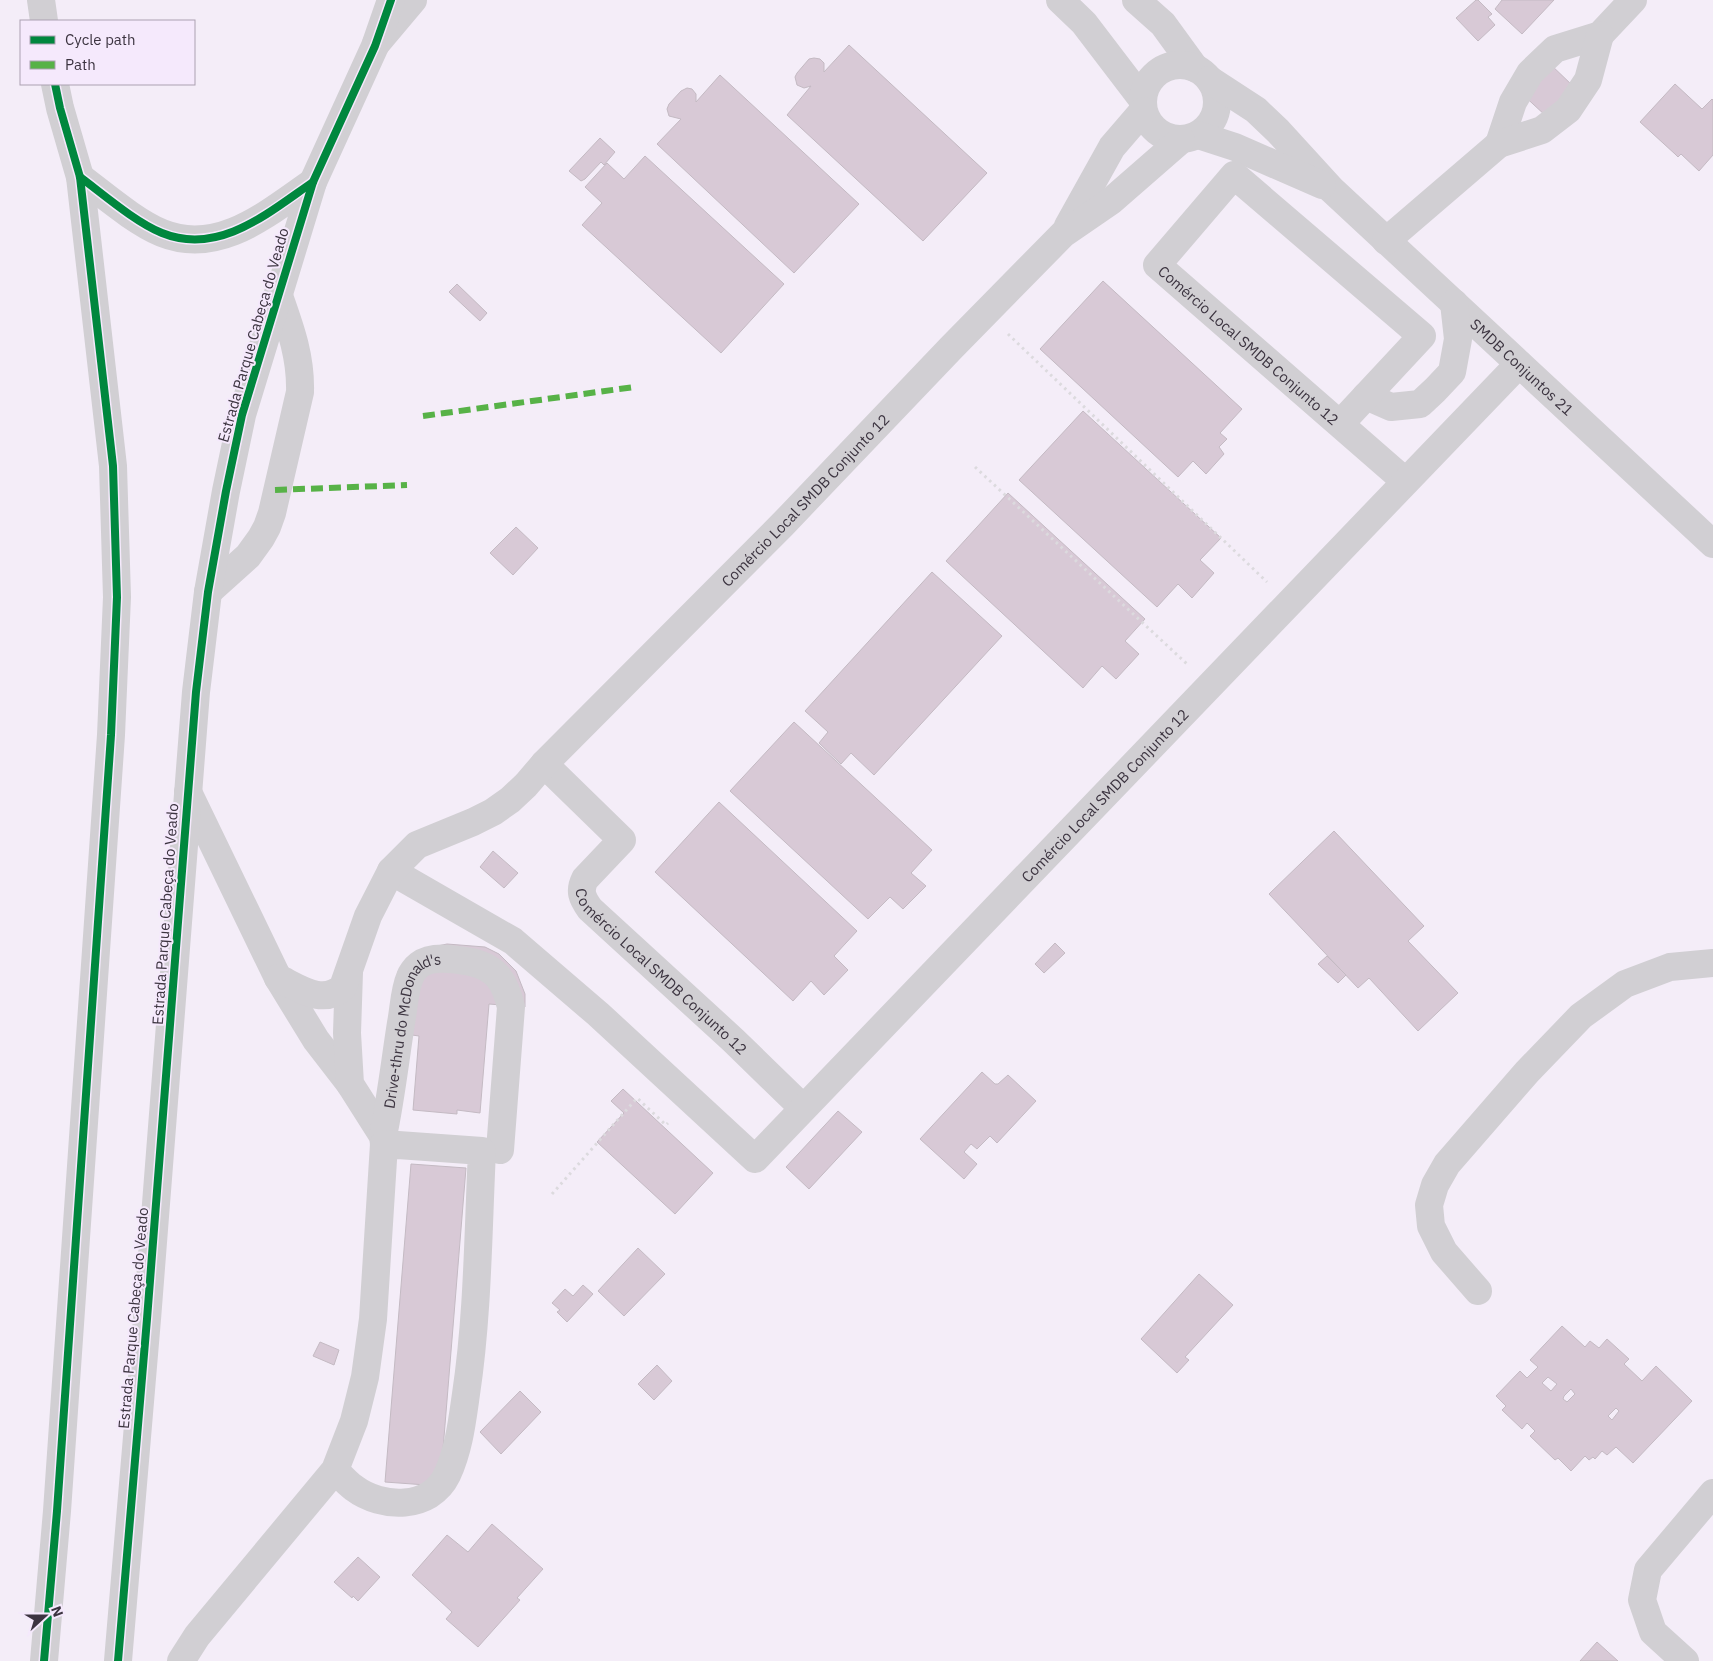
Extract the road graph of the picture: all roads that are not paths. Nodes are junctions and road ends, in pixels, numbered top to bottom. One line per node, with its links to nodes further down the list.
1 (41, 0): 7 (main road)
2 (391, 0): 9 (main road)
3 (413, 0): 9 (main road)
4 (1060, 0): 12 (main road)
5 (1136, 0): 10 (main road, SMDB Conjuntos 21)
6 (1633, 0): 8 (main road)
7 (44, 20)
8 (1600, 34): 14 (main road); 14 (main road)
9 (375, 46): 16 (main road, Estrada Parque Cabeça do Veado)
10 (1202, 74): 12 (main road); 13 (main road); 17 (main road, SMDB Conjuntos 21)
11 (55, 85): 15 (main road)
12 (1143, 105): 13 (main road); 18 (main road, Comércio Local SMDB Conjunto 12)
13 (1189, 137): 17 (main road, SMDB Conjuntos 21); 18 (main road, Comércio Local SMDB Conjunto 12)
14 (1499, 144): 19 (main road)
15 (80, 177): 16 (main road); 41 (main road)
16 (313, 182): 20 (main road, Estrada Parque Cabeça do Veado)
17 (1331, 189): 19 (main road, SMDB Conjuntos 21)
18 (1063, 234): 28 (main road, Comércio Local SMDB Conjunto 12)
19 (1386, 241): 21 (main road, SMDB Conjuntos 21)
20 (278, 294): 27 (main road, Estrada Parque Cabeça do Veado); 27 (main road)
21 (1454, 303): 22 (main road, SMDB Conjuntos 21); 23 (main road)
22 (1519, 364): 25 (main road, Comércio Local SMDB Conjunto 12); 26 (main road, SMDB Conjuntos 21)
23 (1366, 396): 24 (main road); 24 (main road, Comércio Local SMDB Conjunto 12)
24 (1340, 424): 25 (main road, Comércio Local SMDB Conjunto 12)
25 (1405, 481): 35 (main road, Comércio Local SMDB Conjunto 12)
26 (1712, 542)
27 (208, 592): 29 (main road, Estrada Parque Cabeça do Veado)
28 (544, 764): 30 (main road, Comércio Local SMDB Conjunto 12); 35 (main road, Comércio Local SMDB Conjunto 12)
29 (188, 792): 33 (main road); 42 (main road, Estrada Parque Cabeça do Veado)
30 (391, 871): 32 (main road, Comércio Local SMDB Conjunto 12); 35 (main road, Comércio Local SMDB Conjunto 12)
31 (1713, 963): 38 (main road)
32 (350, 966): 33 (main road, Comércio Local SMDB Conjunto 12); 34 (main road)
33 (278, 978): 34 (main road)
34 (350, 1084): 36 (main road)
35 (803, 1108)
36 (384, 1140): 37 (main road, Drive-thru do McDonald's); 39 (main road, Drive-thru do McDonald's); 39 (main road)
37 (500, 1150)
38 (1478, 1291)
39 (335, 1470): 43 (main road, Drive-thru do McDonald's)
40 (1713, 1493): 44 (main road)
41 (44, 1661)
42 (118, 1661)
43 (181, 1661)
44 (1685, 1661)

